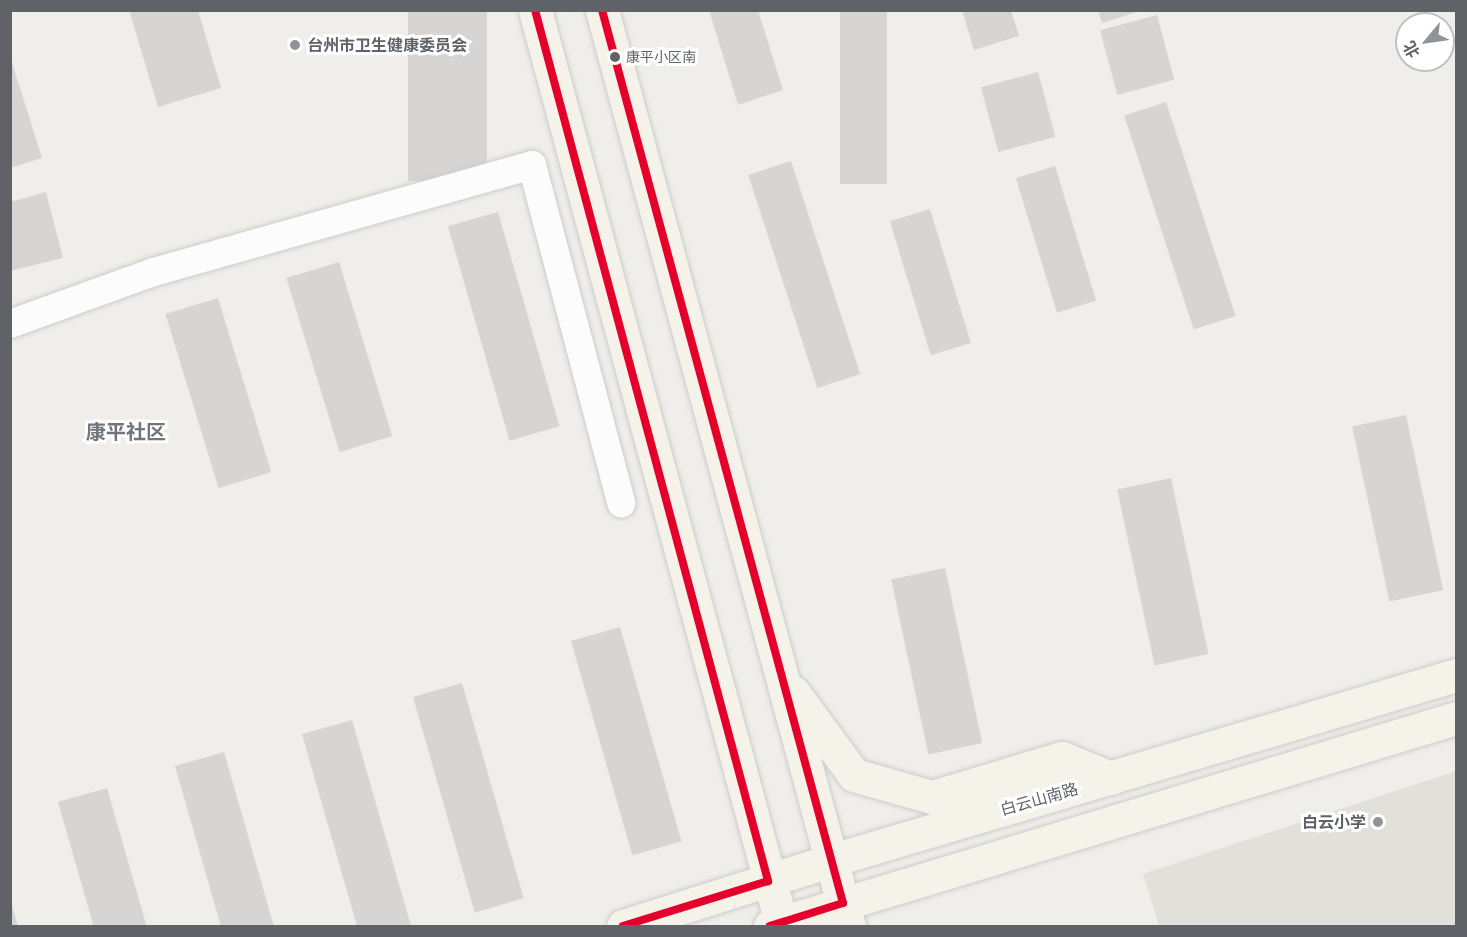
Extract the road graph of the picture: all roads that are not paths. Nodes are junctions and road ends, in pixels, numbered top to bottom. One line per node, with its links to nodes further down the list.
1 (535, 10): 10 (main road)
2 (602, 10): 6 (main road)
3 (10, 324): 4 (lane)
4 (621, 503)
5 (1456, 675): 8 (main road, 白云山南路)
6 (780, 676): 8 (main road); 9 (main road)
7 (1456, 718): 11 (main road)
8 (1111, 777): 9 (main road, 白云山南路)
9 (832, 860): 10 (main road, 白云山南路); 11 (main road)
10 (768, 881): 12 (main road); 13 (main road, 白云山南路)
11 (846, 915): 12 (main road)
12 (777, 925)
13 (623, 927)

